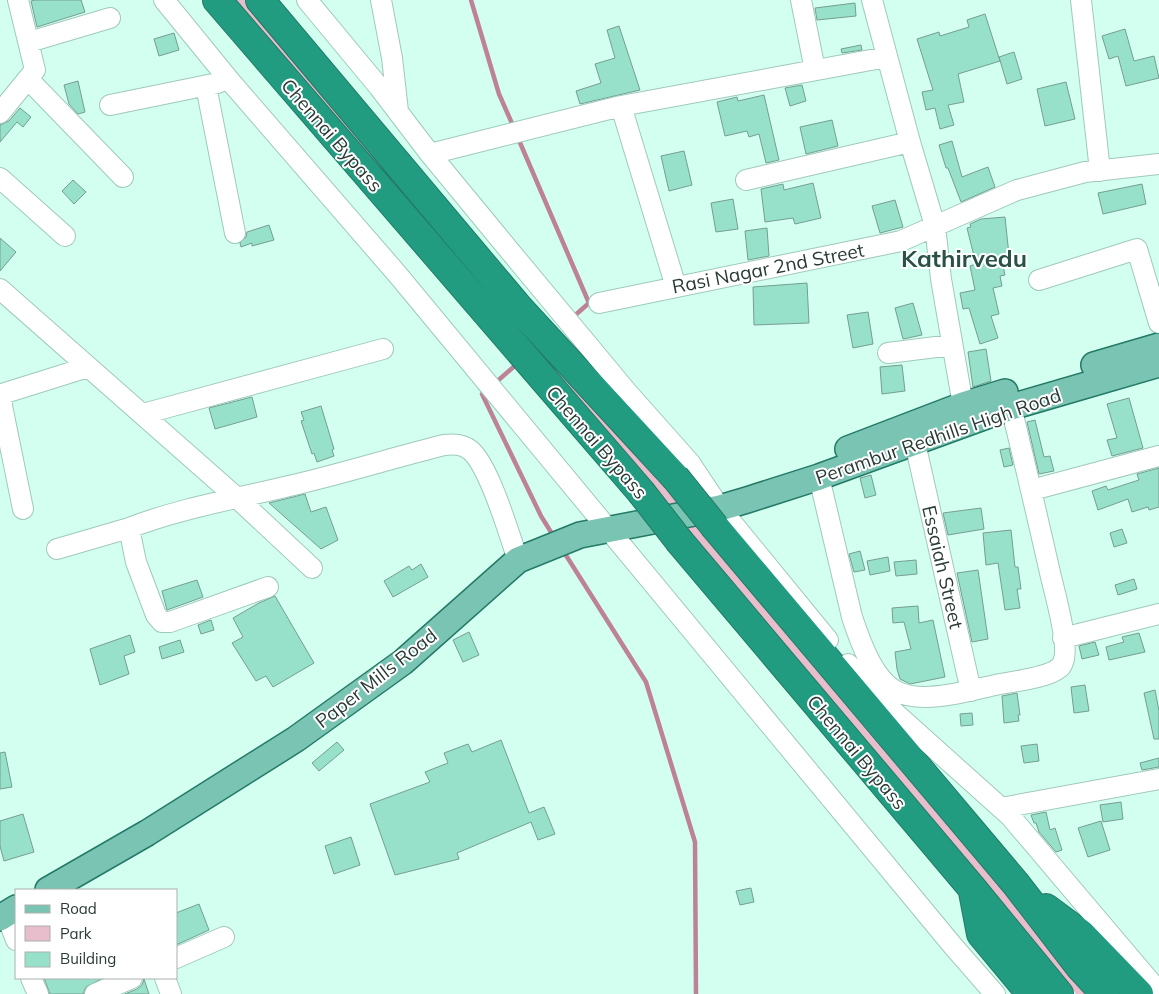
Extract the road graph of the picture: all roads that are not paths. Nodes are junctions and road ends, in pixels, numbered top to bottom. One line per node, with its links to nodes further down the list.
1 (18, 0): 11 (street)
2 (164, 0): 15 (street)
3 (217, 0): 66 (highway, Chennai Bypass, bridge)
4 (260, 0): 53 (highway, Chennai Bypass, bridge)
5 (307, 0): 19 (street)
6 (381, 0): 19 (street)
7 (801, 0): 13 (street)
8 (872, 0): 12 (street)
9 (1081, 0): 24 (street)
10 (110, 18): 11 (street)
11 (28, 42): 14 (street)
12 (887, 57): 13 (street); 21 (street)
13 (815, 70): 18 (street)
14 (28, 79): 20 (street); 25 (street)
15 (230, 81): 16 (street); 54 (street)
16 (206, 86): 17 (street); 29 (street)
17 (110, 105)
18 (621, 106): 22 (street); 33 (street)
19 (398, 111): 22 (street)
20 (0, 112)
21 (910, 142): 27 (street); 28 (street)
22 (430, 154): 53 (street)
23 (1159, 164): 24 (street, Rasi Nagar 2nd Street)
24 (1100, 171): 28 (street, Rasi Nagar 2nd Street)
25 (123, 177)
26 (0, 178): 30 (street)
27 (746, 180)
28 (935, 226): 33 (street, Rasi Nagar 2nd Street); 37 (street)
29 (235, 233)
30 (65, 236)
31 (1152, 277): 32 (street); 36 (street)
32 (1039, 280)
33 (676, 287): 35 (street, Rasi Nagar 2nd Street)
34 (0, 289): 42 (street)
35 (599, 303)
36 (1159, 323)
37 (952, 344): 40 (street); 45 (street)
38 (1159, 346): 45 (main road, Perambur Redhills High Road)
39 (383, 349): 44 (street)
40 (888, 353)
41 (1159, 364): 43 (main road, Perambur Redhills High Road)
42 (88, 367): 44 (street); 52 (street)
43 (1010, 407): 45 (main road, Perambur Redhills High Road); 49 (street)
44 (143, 414): 51 (street)
45 (966, 414): 46 (main road, Perambur Redhills High Road); 50 (main road, Perambur Redhills High Road)
46 (915, 443): 48 (main road, Perambur Redhills High Road); 62 (street, Essaiah Street)
47 (1159, 456): 49 (street)
48 (819, 477): 50 (main road, Perambur Redhills High Road); 62 (street)
49 (1032, 490): 61 (street)
50 (752, 492): 53 (main road)
51 (236, 497): 55 (street); 57 (street); 58 (street)
52 (23, 510)
53 (716, 510): 54 (main road); 64 (street); 65 (highway, Chennai Bypass)
54 (592, 523): 57 (main road); 79 (street)
55 (129, 528): 56 (street); 59 (street)
56 (57, 548)
57 (522, 550): 67 (main road, Paper Mills Road)
58 (312, 568)
59 (268, 587)
60 (1159, 614): 61 (street)
61 (1063, 638): 62 (street)
62 (971, 691)
63 (1159, 779): 64 (street)
64 (1001, 808): 75 (street)
65 (1016, 884): 82 (highway); 83 (highway)
66 (972, 888): 80 (highway); 81 (highway, Chennai Bypass)
67 (50, 889)
68 (7, 913): 69 (street)
69 (15, 937)
70 (224, 937): 71 (street)
71 (178, 957)
72 (31, 979): 76 (street)
73 (130, 979): 77 (street)
74 (165, 979): 78 (street)
75 (1159, 992)
76 (38, 994)
77 (95, 994)
78 (171, 994)
79 (995, 994)
80 (1031, 994)
81 (1059, 994)
82 (1105, 994)
83 (1138, 994)

